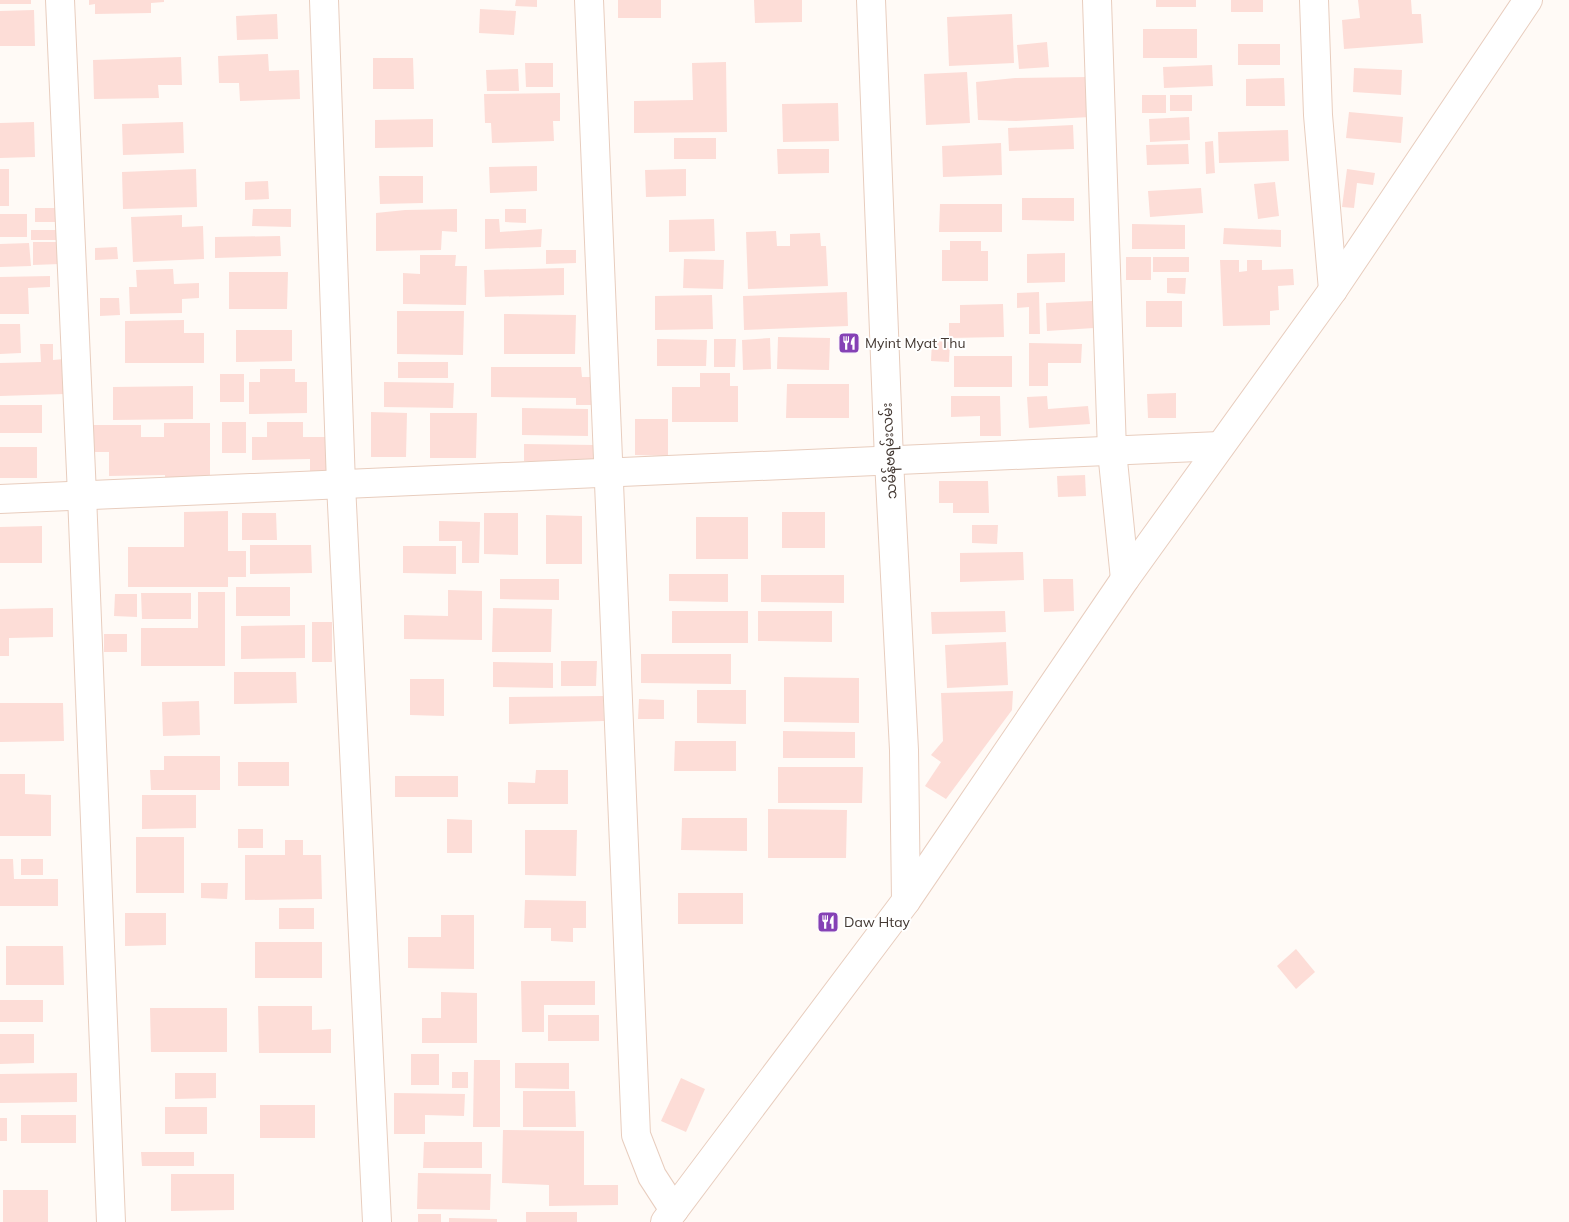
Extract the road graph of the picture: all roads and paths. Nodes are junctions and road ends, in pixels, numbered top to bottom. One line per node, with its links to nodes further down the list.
1 (60, 0): 14 (street)
2 (324, 0): 13 (street)
3 (589, 0): 12 (street)
4 (871, 0): 11 (street, သမိန်ဗရမ်းလမ်း)
5 (1097, 0): 10 (street)
6 (1314, 0): 8 (street)
7 (1520, 5): 8 (street)
8 (1333, 290): 9 (street)
9 (1220, 446): 10 (street); 16 (street)
10 (1112, 451): 11 (street); 16 (street)
11 (889, 460): 12 (street); 17 (street, သမိန်ဗရမ်းလမ်း)
12 (608, 472): 13 (street); 18 (street)
13 (341, 484): 14 (street); 20 (street)
14 (82, 495): 15 (street); 19 (street)
15 (0, 499)
16 (1125, 579): 17 (street)
17 (906, 901): 18 (street)
18 (670, 1216)
19 (111, 1222)
20 (377, 1222)

